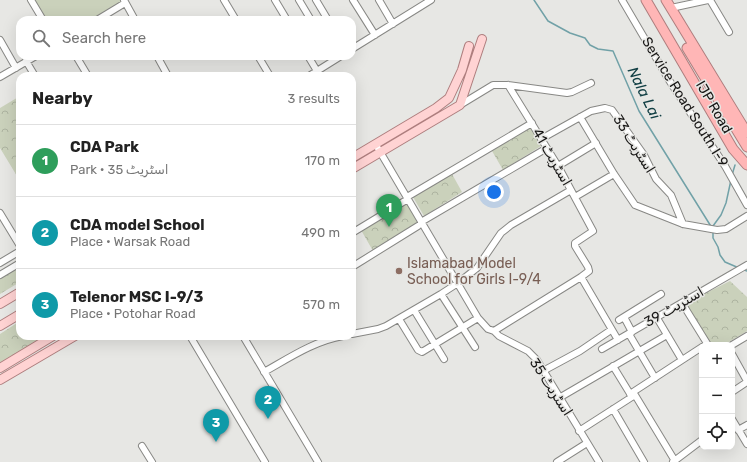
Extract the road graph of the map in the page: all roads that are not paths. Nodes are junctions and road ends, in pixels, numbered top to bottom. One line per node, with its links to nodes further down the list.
1 (31, 0): 14 (street)
2 (224, 0): 17 (street)
3 (275, 0): 18 (street)
4 (299, 0): 19 (street)
5 (316, 0): 20 (street)
6 (353, 0): 23 (street)
7 (379, 0): 21 (street)
8 (431, 0): 21 (street)
9 (622, 0): 63 (street, Service Road South I-9)
10 (646, 0): 56 (highway)
11 (709, 0): 13 (street); 22 (street)
12 (125, 2): 15 (street); 16 (street)
13 (668, 4): 48 (highway)
14 (41, 16)
15 (103, 16)
16 (133, 16)
17 (234, 16)
18 (285, 16)
19 (309, 16)
20 (326, 16)
21 (393, 24): 23 (street)
22 (729, 32)
23 (375, 35): 27 (street)
24 (482, 39): 43 (main road)
25 (0, 40): 34 (street)
26 (470, 46): 44 (main road)
27 (356, 47)
28 (78, 60): 37 (street)
29 (159, 60): 38 (street)
30 (260, 60): 39 (street)
31 (310, 60): 35 (street)
32 (332, 60): 35 (street)
33 (26, 61): 34 (street); 36 (street)
34 (16, 68): 40 (street)
35 (317, 71)
36 (33, 72)
37 (86, 72)
38 (166, 72)
39 (268, 72)
40 (0, 77)
41 (591, 83): 42 (street)
42 (508, 85): 45 (street); 47 (street, اسٹریٹ 41)
43 (463, 96): 44 (main road); 45 (main road)
44 (449, 98): 51 (main road)
45 (460, 105): 54 (main road)
46 (580, 117): 49 (street, اسٹریٹ 33); 50 (street); 67 (street, اسٹریٹ 33)
47 (532, 123): 49 (street, اسٹریٹ 41); 62 (street)
48 (747, 133)
49 (541, 139): 52 (street, اسٹریٹ 41)
50 (596, 143): 57 (street); 59 (street)
51 (376, 145): 54 (street, اسٹریٹ 35); 55 (main road)
52 (547, 148): 57 (street, اسٹریٹ 41); 66 (street)
53 (747, 148): 56 (highway, IJP Road)
54 (380, 153): 58 (main road); 62 (street, اسٹریٹ 35)
55 (356, 156)
56 (747, 163)
57 (558, 166): 60 (street, اسٹریٹ 41)
58 (356, 167)
59 (614, 174): 61 (street); 67 (street)
60 (572, 190): 61 (street, اسٹریٹ 41); 77 (street)
61 (575, 197): 76 (street, اسٹریٹ 41)
62 (407, 198): 66 (street, اسٹریٹ 35); 68 (street)
63 (747, 205)
64 (0, 213): 69 (street)
65 (747, 216): 67 (street)
66 (420, 224): 72 (street); 77 (street, اسٹریٹ 35)
67 (683, 224)
68 (356, 230)
69 (16, 239)
70 (16, 253): 71 (street)
71 (0, 263)
72 (356, 264)
73 (16, 265): 75 (street)
74 (747, 265): 81 (street, اسٹریٹ 39)
75 (0, 275)
76 (581, 277): 90 (street); 91 (street)
77 (458, 283): 79 (street); 85 (street, اسٹریٹ 35)
78 (16, 294): 82 (main road)
79 (441, 294): 83 (street); 89 (street)
80 (661, 294): 93 (street)
81 (682, 302): 86 (street, اسٹریٹ 39); 102 (street)
82 (0, 304)
83 (414, 310): 87 (street); 104 (street)
84 (16, 316): 88 (main road)
85 (478, 318): 89 (street); 91 (street, اسٹریٹ 35)
86 (656, 318): 93 (street, اسٹریٹ 39); 94 (street)
87 (399, 319): 92 (street); 104 (street)
88 (0, 326)
89 (462, 327): 104 (street); 105 (street)
90 (611, 330): 101 (street); 114 (street)
91 (494, 331): 114 (street, اسٹریٹ 35)
92 (356, 333)
93 (630, 333): 101 (street, اسٹریٹ 39); 108 (street)
94 (667, 335): 108 (street); 111 (street)
95 (747, 336): 103 (street)
96 (45, 340): 113 (main road)
97 (67, 340): 117 (main road)
98 (192, 340): 133 (street)
99 (245, 340): 115 (street)
100 (325, 340): 115 (street)
101 (618, 340): 107 (street, اسٹریٹ 39)
102 (704, 342)
103 (735, 343)
104 (435, 344): 109 (street)
105 (475, 347)
106 (699, 349): 111 (street)
107 (602, 350)
108 (639, 351): 112 (street); 116 (street)
109 (444, 359)
110 (735, 359): 118 (street)
111 (682, 360): 116 (street)
112 (613, 366): 120 (street); 121 (street)
113 (0, 368)
114 (543, 371): 121 (street, اسٹریٹ 35)
115 (264, 372): 134 (street)
116 (654, 378): 120 (street)
117 (0, 380)
118 (747, 381): 119 (street)
119 (735, 389)
120 (631, 396): 122 (street); 131 (street)
121 (559, 398): 126 (street, اسٹریٹ 35)
122 (613, 409): 126 (street); 137 (street)
123 (735, 425): 125 (street)
124 (747, 425): 125 (street)
125 (738, 430): 129 (street)
126 (579, 431): 128 (street, اسٹریٹ 35)
127 (699, 442): 131 (street)
128 (587, 443): 135 (street); 136 (street, اسٹریٹ 35)
129 (747, 444)
130 (142, 446): 132 (street)
131 (676, 461)
132 (152, 462)
133 (265, 462)
134 (318, 462)
135 (556, 462)
136 (599, 462)
137 (644, 462)

